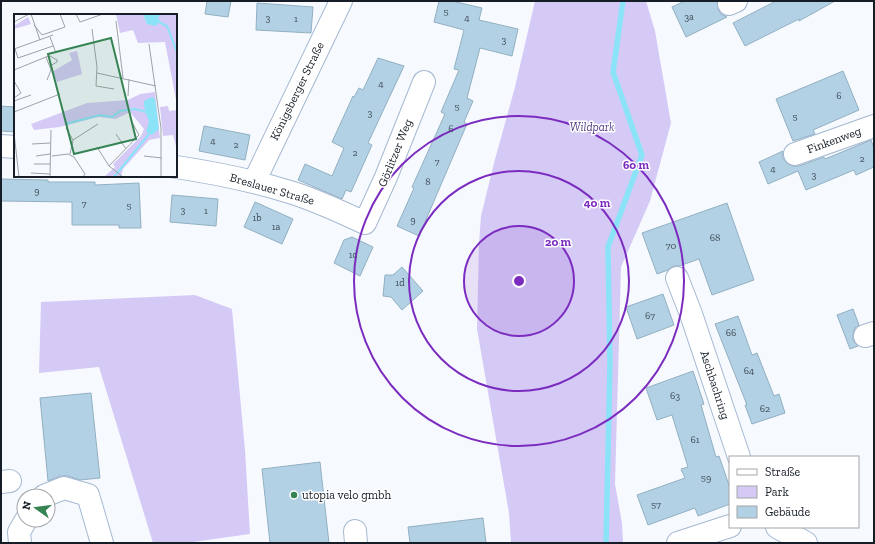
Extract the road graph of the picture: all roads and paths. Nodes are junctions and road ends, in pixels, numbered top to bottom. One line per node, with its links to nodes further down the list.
1 (341, 1): 8 (street, Königsberger Straße)
2 (424, 82): 9 (street, Görlitzer Weg)
3 (874, 126): 6 (street, Finkenweg)
4 (1, 146): 5 (street)
5 (14, 147)
6 (795, 154)
7 (177, 167): 8 (street, Breslauer Straße)
8 (254, 182): 9 (street, Breslauer Straße)
9 (365, 223)
10 (677, 278): 11 (street, Aschbachring)
11 (739, 456)
12 (56, 491): 17 (street)
13 (729, 526): 18 (street)
14 (21, 528): 16 (street)
15 (779, 528): 19 (street)
16 (20, 543)
17 (102, 543)
18 (678, 543)
19 (806, 543)

